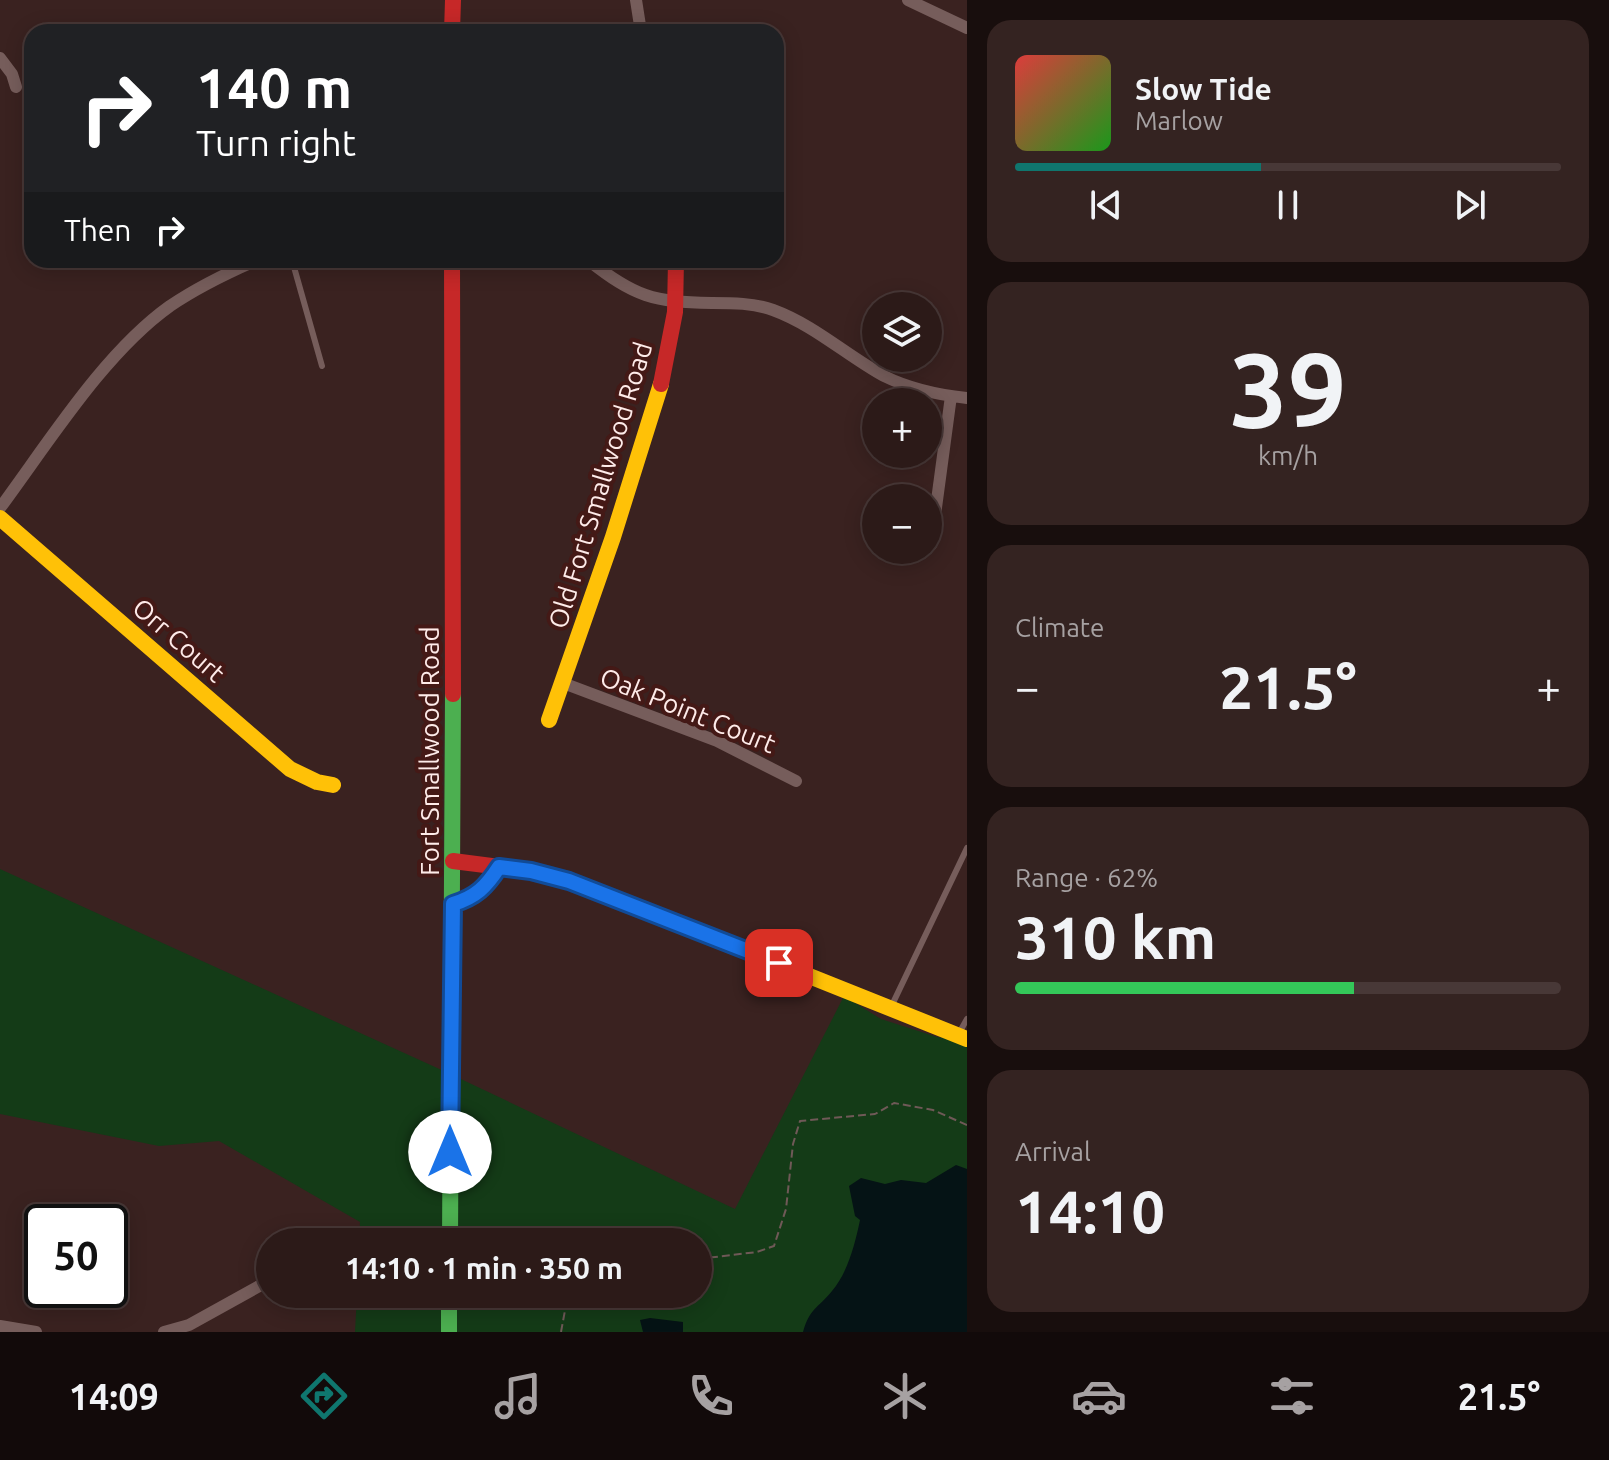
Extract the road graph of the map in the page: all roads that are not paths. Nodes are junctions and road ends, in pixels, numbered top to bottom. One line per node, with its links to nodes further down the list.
1 (453, 0): 4 (street)
2 (636, 0): 5 (street)
3 (908, 0): 6 (street)
4 (452, 24)
5 (640, 24)
6 (967, 28)
7 (0, 58): 8 (street)
8 (16, 87)
9 (240, 268): 19 (street)
10 (294, 268): 15 (lane)
11 (452, 268): 26 (street, Fort Smallwood Road)
12 (599, 268): 14 (street)
13 (676, 268): 14 (street, Old Fort Smallwood Road)
14 (676, 302): 16 (street); 21 (street, Old Fort Smallwood Road)
15 (322, 366)
16 (951, 396): 17 (street); 18 (street)
17 (967, 398)
18 (939, 484)
19 (0, 508)
20 (0, 518): 24 (street, Orr Court)
21 (563, 683): 22 (street, Old Fort Smallwood Road); 23 (street, Oak Point Court)
22 (549, 720)
23 (796, 781)
24 (333, 785)
25 (967, 848): 29 (lane)
26 (453, 861): 27 (street); 28 (street, Fort Smallwood Road)
27 (499, 867): 28 (lane); 29 (street)
28 (453, 904): 32 (street, Fort Smallwood Road)
29 (890, 1009): 31 (street)
30 (967, 1019): 31 (lane)
31 (963, 1037)
32 (450, 1228)
33 (256, 1288): 37 (street)
34 (449, 1308): 38 (street)
35 (0, 1326): 36 (street)
36 (36, 1332)
37 (164, 1332)
38 (449, 1332)

